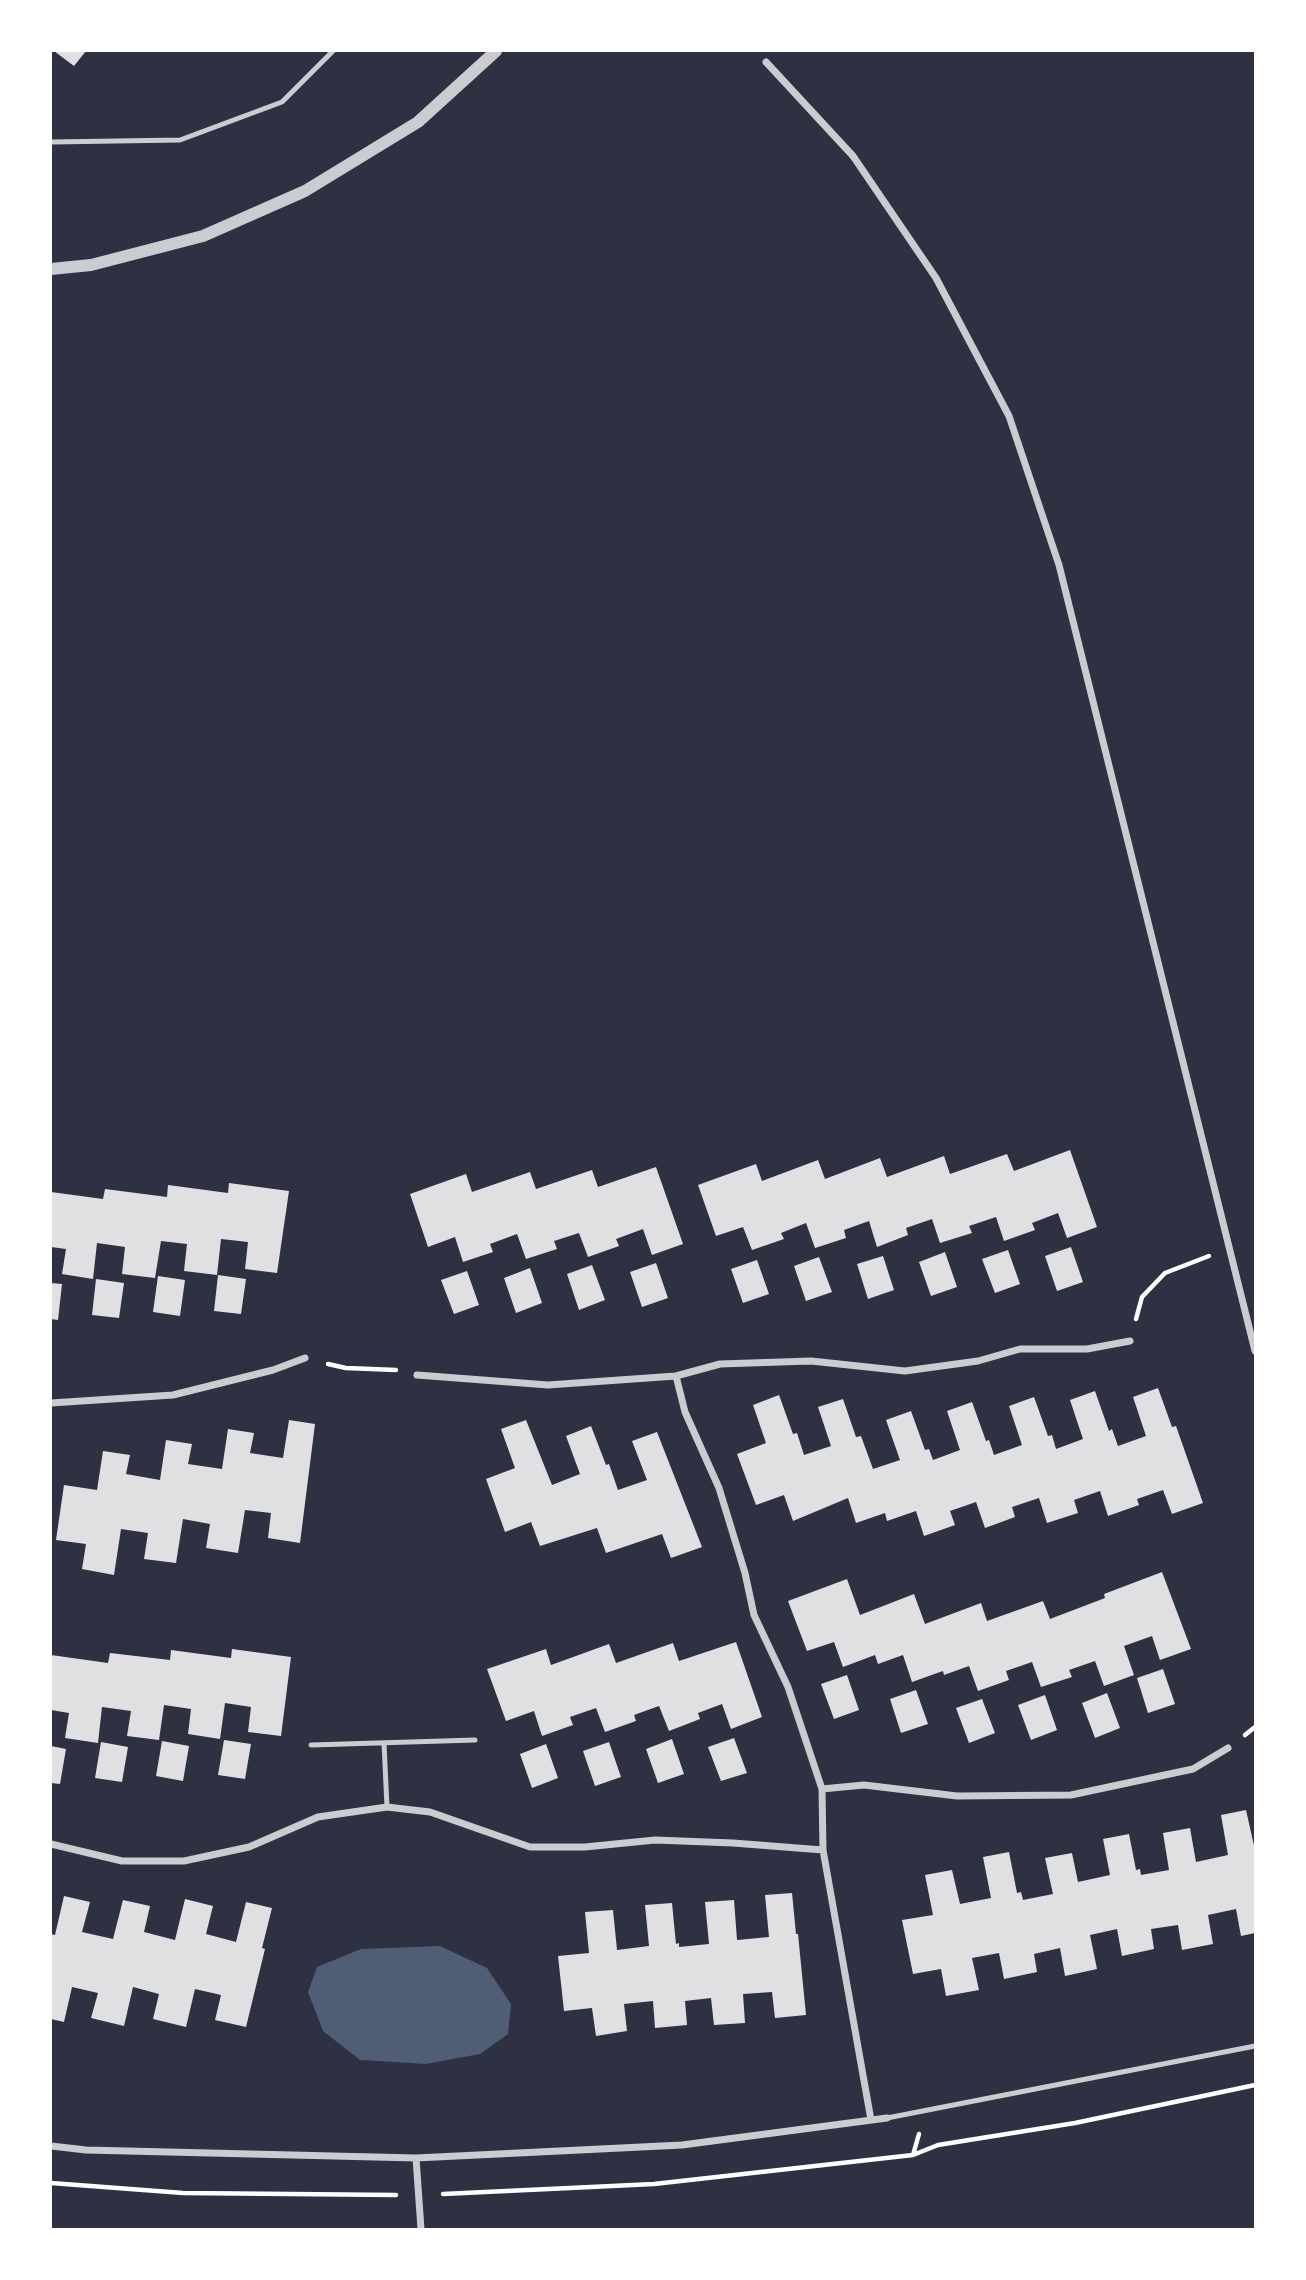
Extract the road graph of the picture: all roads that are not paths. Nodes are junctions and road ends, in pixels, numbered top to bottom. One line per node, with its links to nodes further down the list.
1 (333, 51): 4 (lane)
2 (496, 51): 5 (street)
3 (766, 62): 7 (street)
4 (51, 142)
5 (51, 270)
6 (1130, 1341): 10 (street)
7 (1255, 1351)
8 (305, 1358): 11 (street)
9 (417, 1375): 10 (street)
10 (676, 1376): 16 (street)
11 (51, 1404)
12 (475, 1740): 13 (lane)
13 (384, 1743): 14 (lane); 17 (lane)
14 (311, 1745)
15 (1228, 1748): 16 (street)
16 (822, 1788): 19 (street)
17 (387, 1807): 18 (street); 19 (street)
18 (51, 1844)
19 (823, 1850): 22 (street)
20 (1255, 2046): 21 (lane)
21 (887, 2118): 22 (street)
22 (871, 2120): 24 (street)
23 (51, 2146): 24 (street)
24 (416, 2158): 25 (street)
25 (421, 2229)

